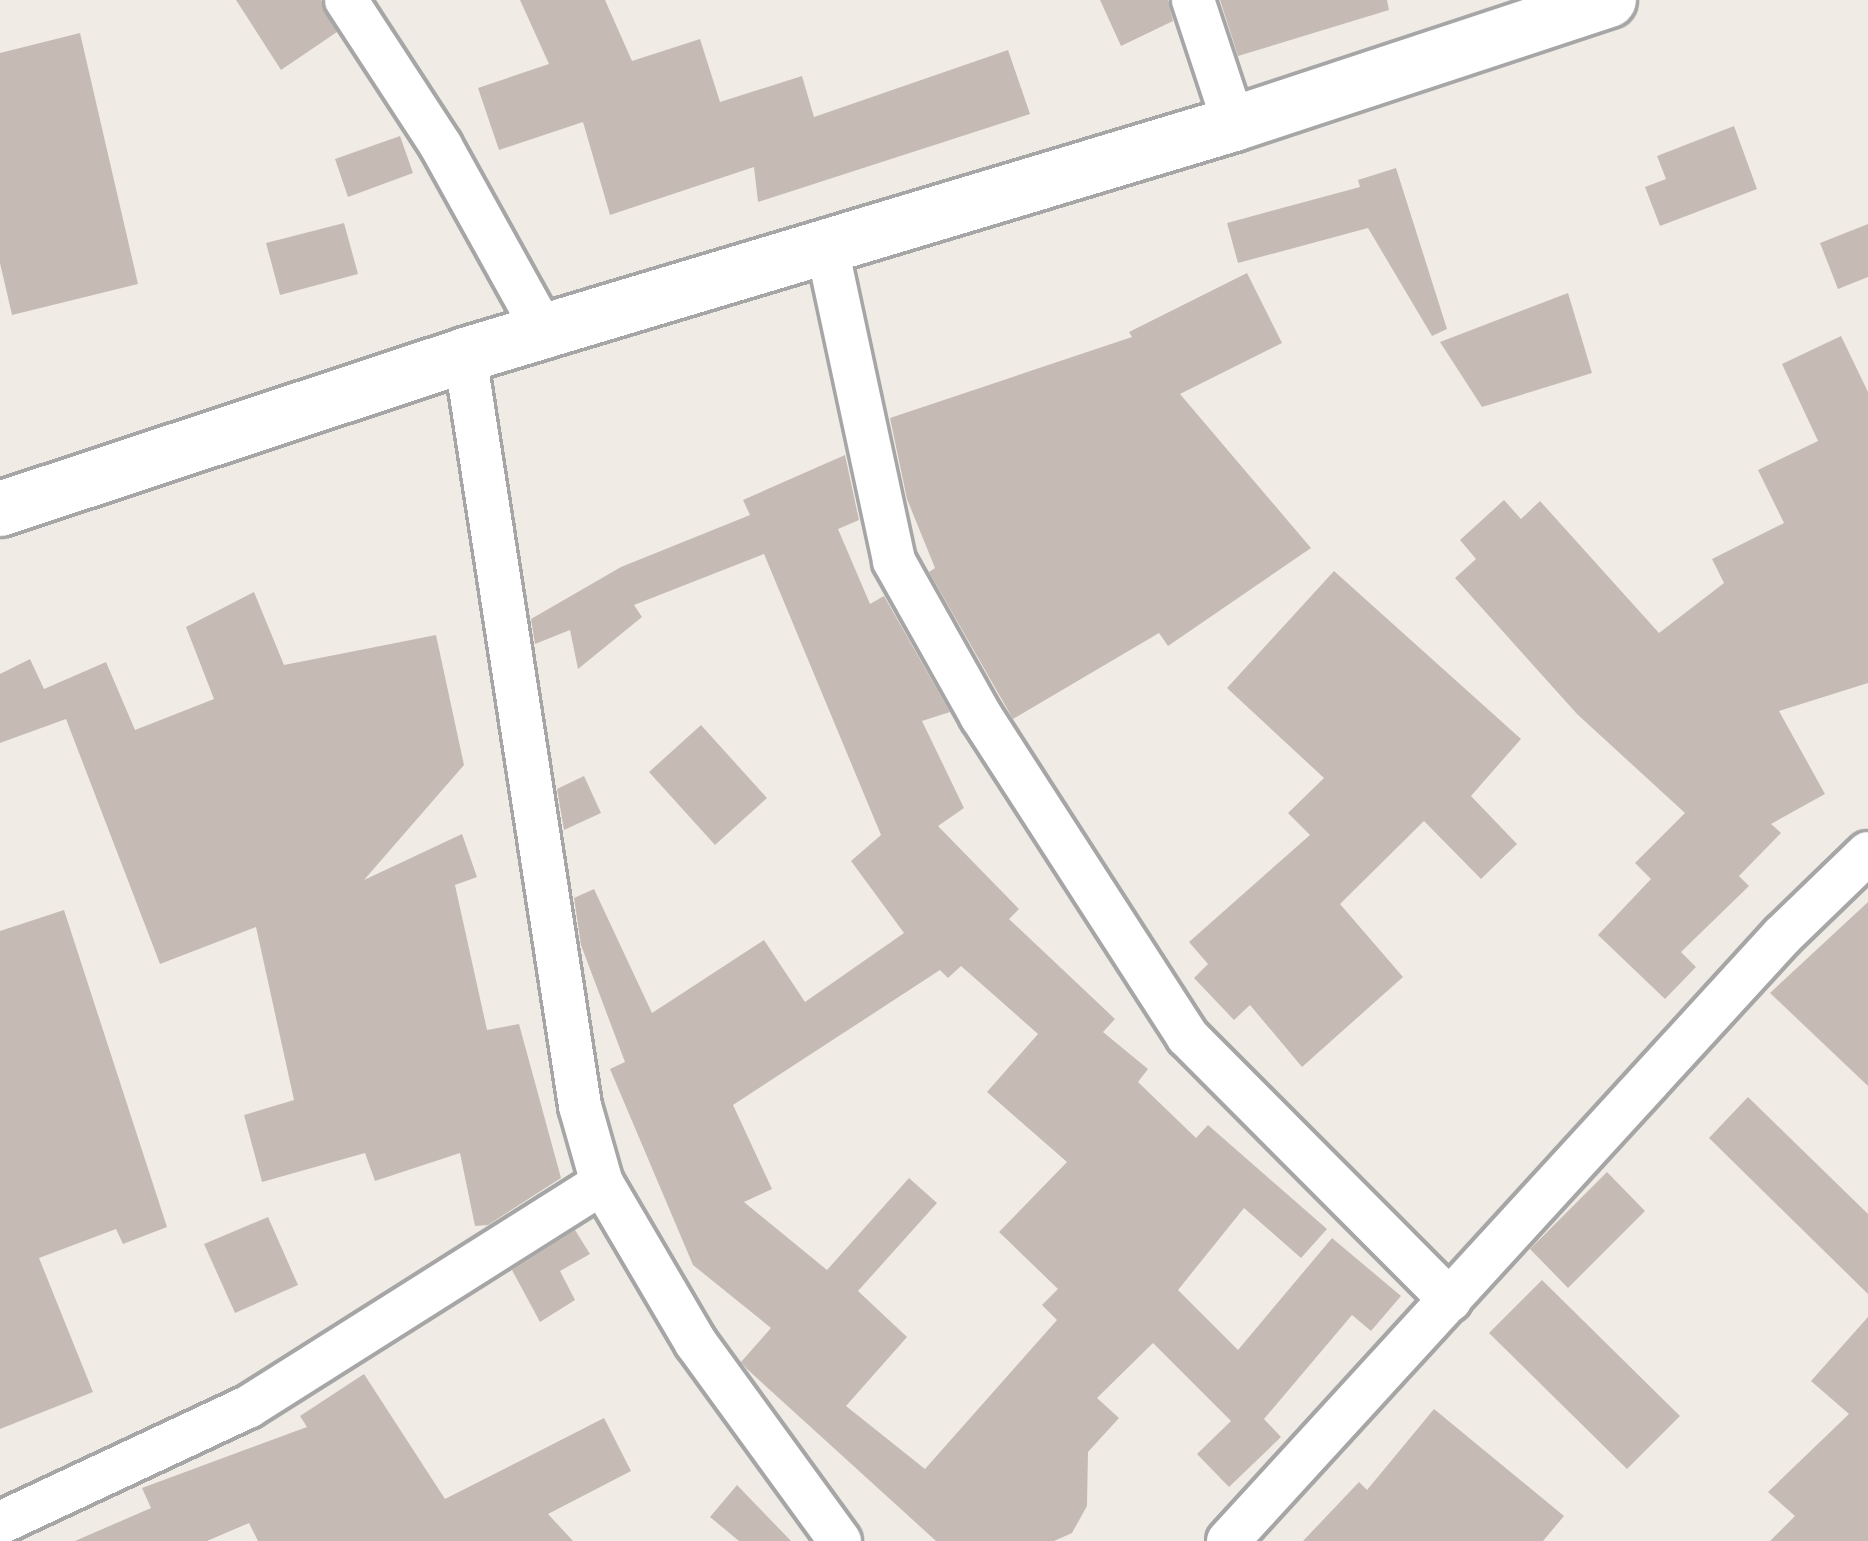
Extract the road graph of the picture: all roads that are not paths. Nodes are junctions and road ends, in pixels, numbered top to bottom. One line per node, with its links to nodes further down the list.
1 (346, 0): 6 (street)
2 (1193, 0): 4 (street)
3 (1609, 0): 4 (street)
4 (1234, 124): 5 (street)
5 (826, 243): 6 (street); 11 (street)
6 (544, 332): 7 (street)
7 (465, 355): 8 (street); 10 (street)
8 (0, 509)
9 (1868, 853): 11 (street)
10 (602, 1183): 12 (street); 13 (street)
11 (1450, 1300): 14 (street)
12 (0, 1522)
13 (831, 1538)
14 (1228, 1541)

